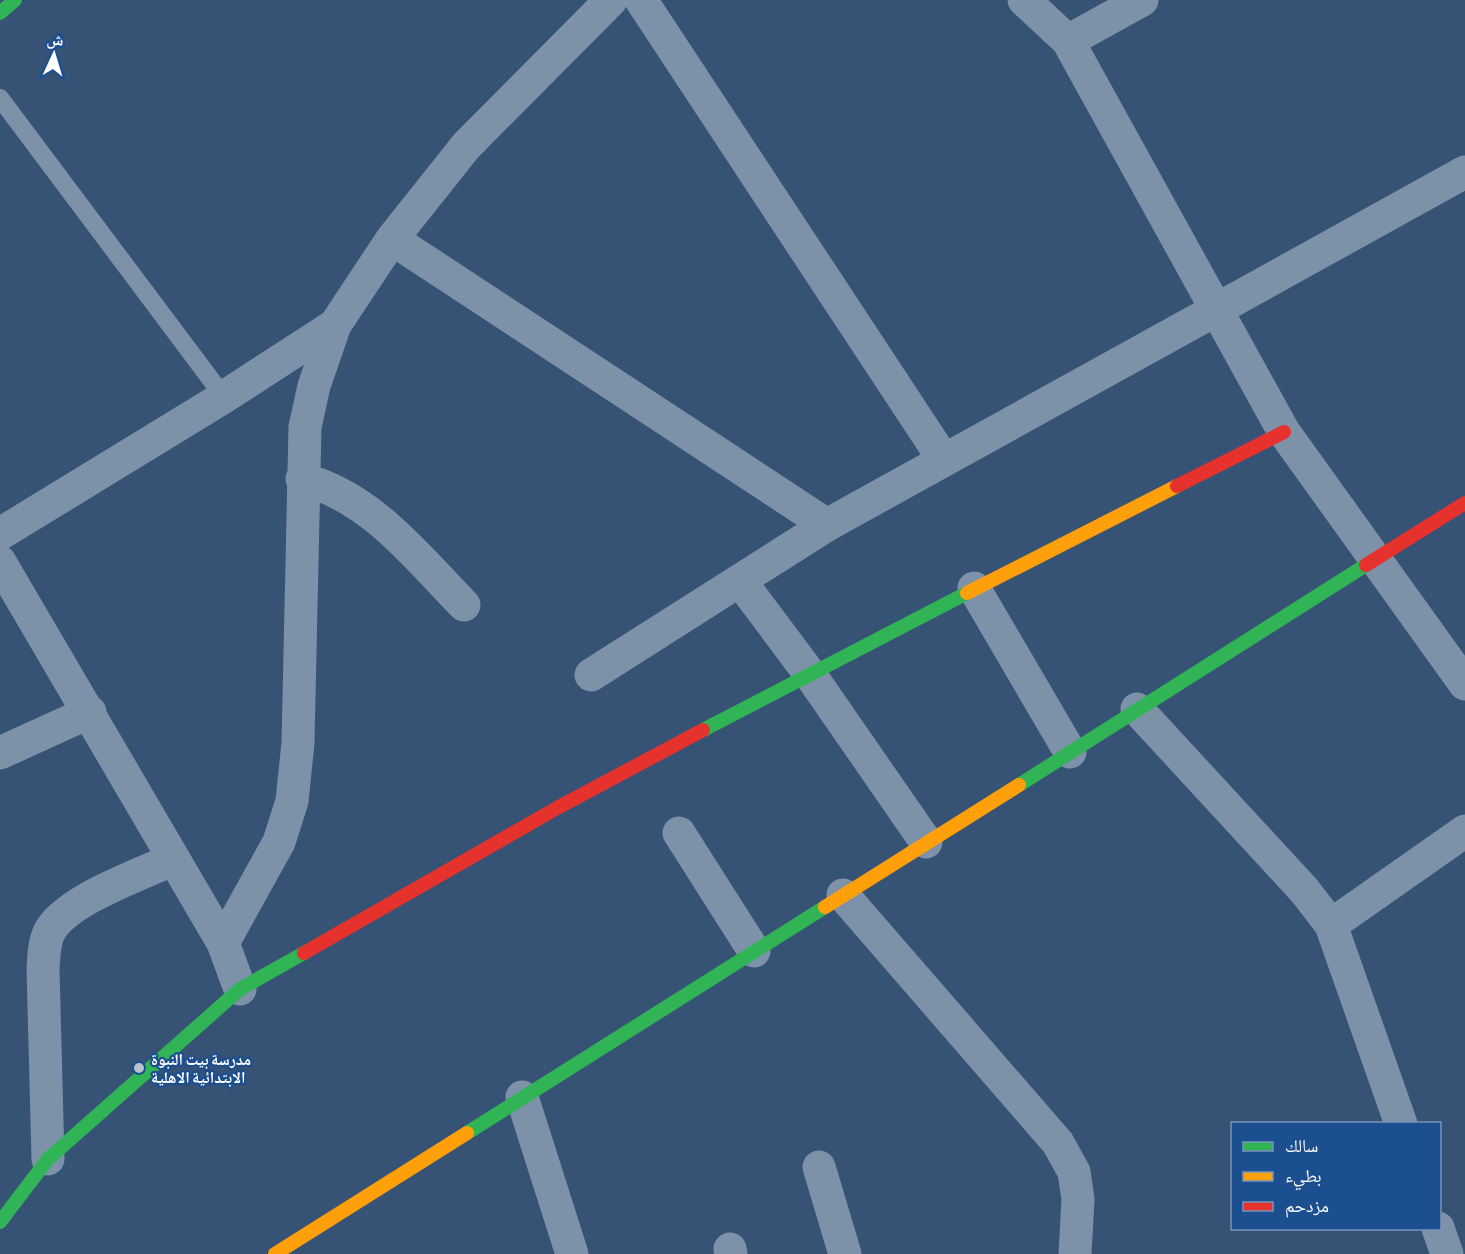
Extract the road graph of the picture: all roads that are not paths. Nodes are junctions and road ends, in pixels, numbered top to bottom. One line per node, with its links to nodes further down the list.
1 (15, 0): 6 (street)
2 (611, 0): 10 (street)
3 (641, 0): 15 (street)
4 (1024, 0): 7 (street)
5 (1142, 0): 7 (street)
6 (0, 13)
7 (1068, 41): 11 (street)
8 (0, 98): 13 (lane)
9 (1465, 172): 11 (street)
10 (392, 239): 12 (street); 18 (street)
11 (1215, 308): 14 (street); 15 (street)
12 (335, 325): 13 (street); 16 (street)
13 (224, 397): 19 (street)
14 (1284, 432): 20 (street); 23 (street)
15 (944, 460): 18 (street)
16 (302, 479): 24 (street); 38 (street)
17 (1465, 503): 20 (street)
18 (828, 525): 22 (street)
19 (0, 534)
20 (1377, 559): 27 (street); 28 (street)
21 (0, 561): 29 (street)
22 (741, 582): 25 (street); 26 (street)
23 (974, 588): 25 (street); 30 (street)
24 (465, 604)
25 (808, 673): 34 (street); 40 (street)
26 (591, 675)
27 (1465, 684)
28 (1137, 709): 30 (street); 37 (street)
29 (90, 712): 31 (street); 35 (street)
30 (1070, 752): 34 (street)
31 (0, 753)
32 (1465, 831): 37 (street)
33 (679, 833): 39 (street)
34 (926, 842): 36 (street)
35 (174, 859): 38 (street); 43 (street)
36 (843, 895): 39 (street); 50 (street)
37 (1331, 925): 42 (street)
38 (223, 943): 40 (street)
39 (754, 951): 41 (street)
40 (240, 989): 43 (street)
41 (522, 1097): 47 (street); 48 (street)
42 (1400, 1122)
43 (48, 1159): 45 (street)
44 (819, 1167): 49 (street)
45 (0, 1222)
46 (1439, 1230): 51 (street)
47 (275, 1254)
48 (572, 1254)
49 (845, 1254)
50 (1075, 1254)
51 (1447, 1254)

